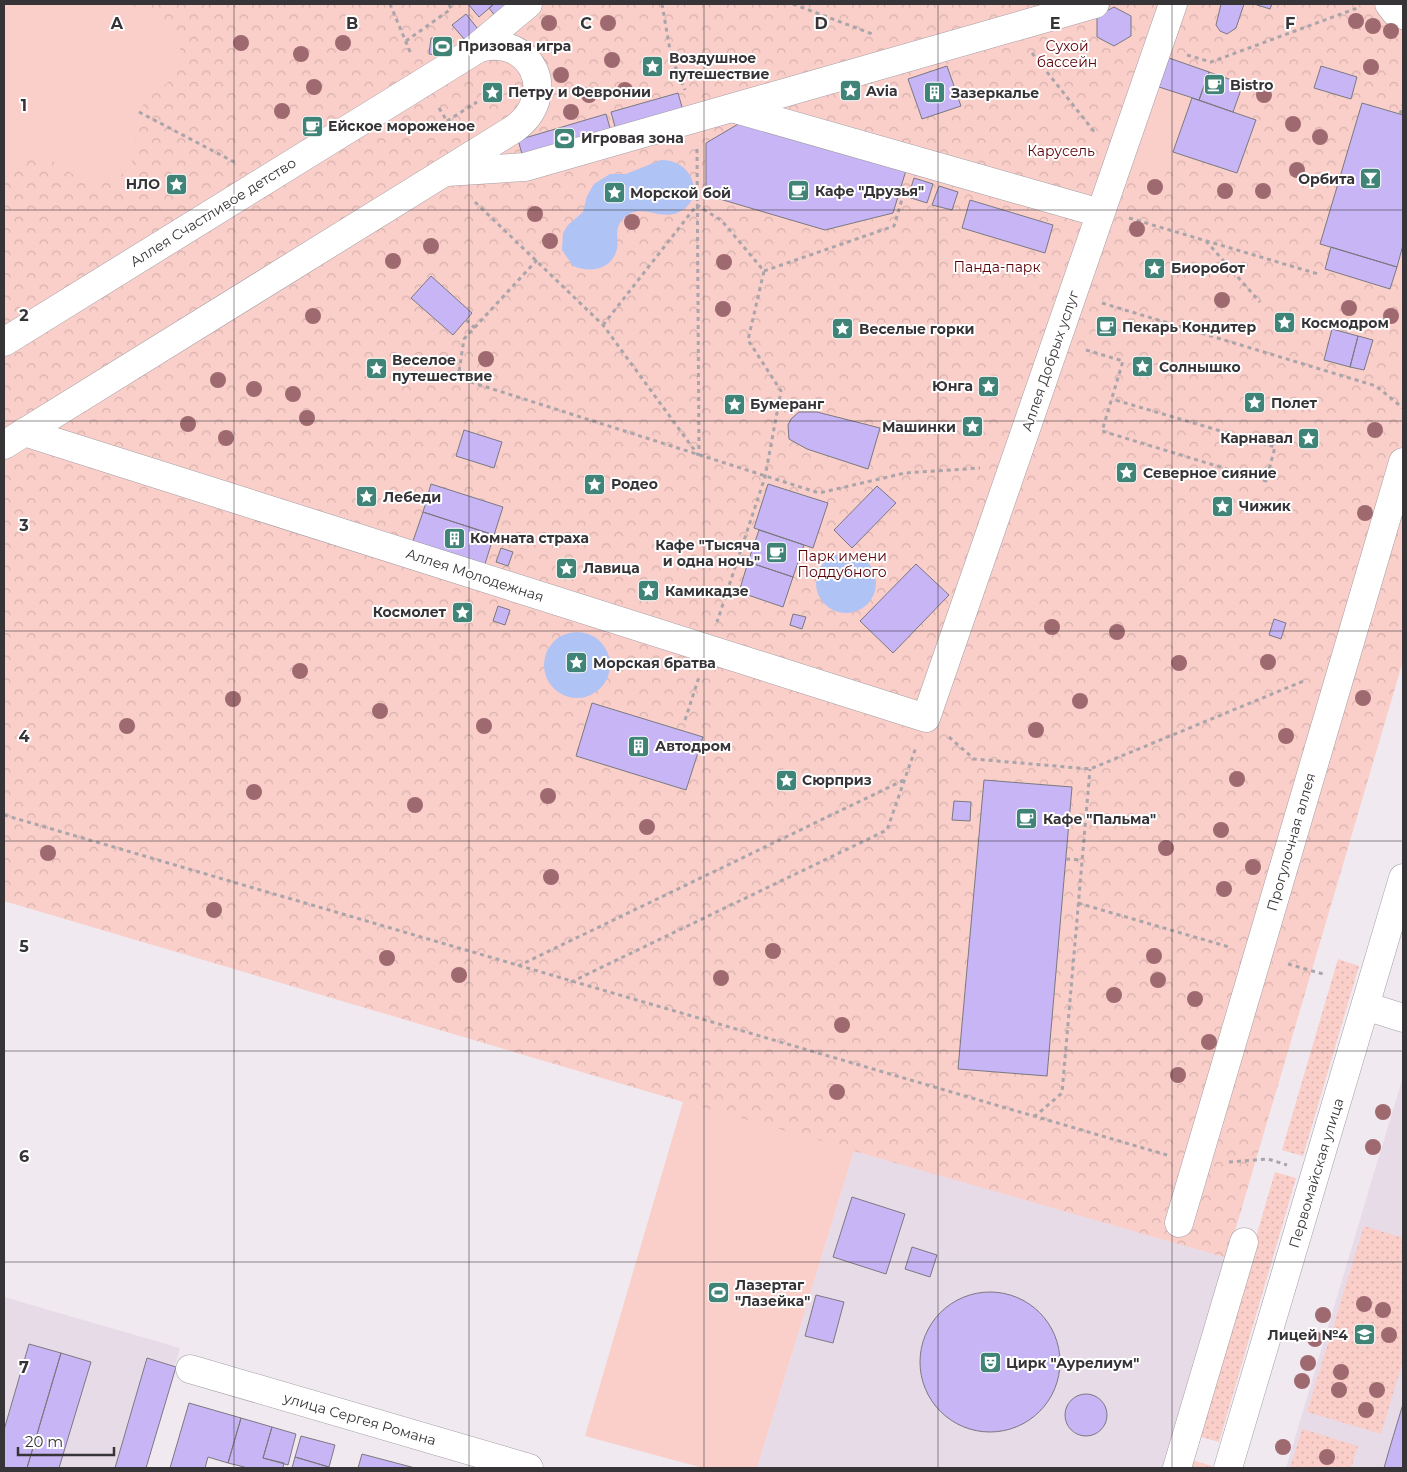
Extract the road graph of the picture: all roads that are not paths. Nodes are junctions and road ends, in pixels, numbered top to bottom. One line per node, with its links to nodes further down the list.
1 (528, 4): 6 (street)
2 (1095, 4): 7 (street)
3 (1173, 4): 9 (street, Аллея Добрых услуг)
4 (1389, 4): 5 (street)
5 (1403, 15)
6 (468, 54): 8 (street); 10 (street, Аллея Счастливое детство)
7 (732, 108): 8 (street); 9 (street)
8 (443, 172): 11 (street)
9 (1101, 212): 13 (street, Аллея Добрых услуг)
10 (4, 342)
11 (14, 438): 13 (street, Аллея Молодежная)
12 (1403, 462): 17 (street, Прогулочная аллея)
13 (926, 718)
14 (1403, 878): 15 (street, Первомайская улица)
15 (1365, 1006): 16 (street); 23 (street, Первомайская улица)
16 (1403, 1018)
17 (1179, 1223)
18 (1244, 1242): 22 (street)
19 (190, 1369): 20 (street, улица Сергея Романа)
20 (468, 1460): 21 (street, улица Сергея Романа)
21 (530, 1468)
22 (1177, 1468)
23 (1228, 1468)

